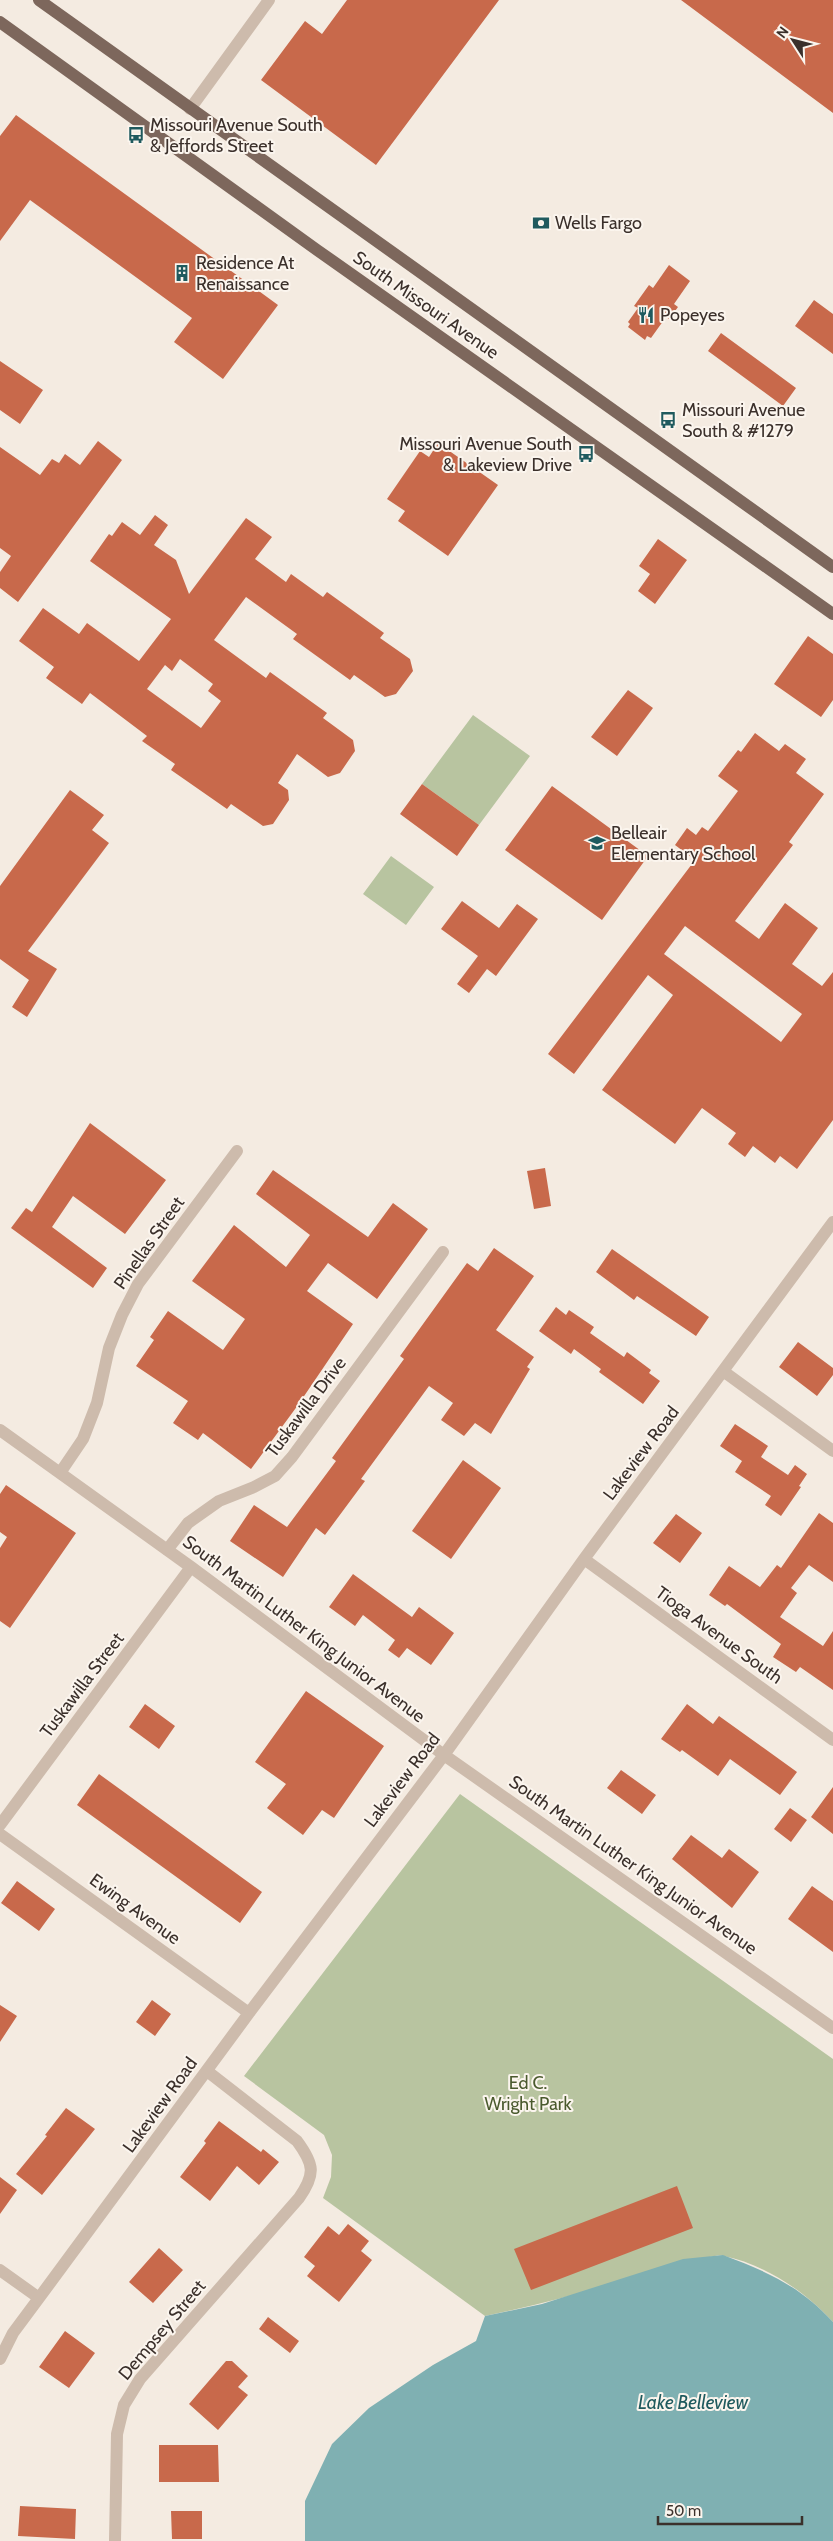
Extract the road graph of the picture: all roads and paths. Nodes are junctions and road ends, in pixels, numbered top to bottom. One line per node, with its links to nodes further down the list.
1 (38, 0): 4 (main road, South Missouri Avenue)
2 (269, 0): 4 (street)
3 (0, 22): 6 (main road, South Missouri Avenue)
4 (190, 110): 5 (main road, South Missouri Avenue)
5 (833, 566)
6 (833, 614)
7 (237, 1151): 13 (street, Pinellas Street)
8 (833, 1222): 10 (street, Lakeview Road)
9 (443, 1252): 14 (street, Tuskawilla Drive)
10 (723, 1371): 12 (street); 15 (street, Lakeview Road)
11 (0, 1430): 13 (street, South Martin Luther King Junior Avenue)
12 (833, 1451)
13 (60, 1473): 14 (street, South Martin Luther King Junior Avenue)
14 (167, 1550): 16 (street, South Martin Luther King Junior Avenue)
15 (584, 1559): 17 (street, Tioga Avenue South); 18 (street, Lakeview Road)
16 (191, 1567): 18 (street, South Martin Luther King Junior Avenue); 19 (street, Tuskawilla Street)
17 (833, 1740)
18 (444, 1755): 21 (street, Lakeview Road); 22 (street, South Martin Luther King Junior Avenue)
19 (0, 1824)
20 (0, 1834): 21 (street, Ewing Avenue)
21 (249, 2013): 23 (street, Lakeview Road)
22 (833, 2028)
23 (207, 2072): 25 (street, Lakeview Road); 27 (street, Dempsey Street)
24 (0, 2270): 25 (street)
25 (39, 2298): 26 (street, Lakeview Road)
26 (0, 2359)
27 (115, 2541)

